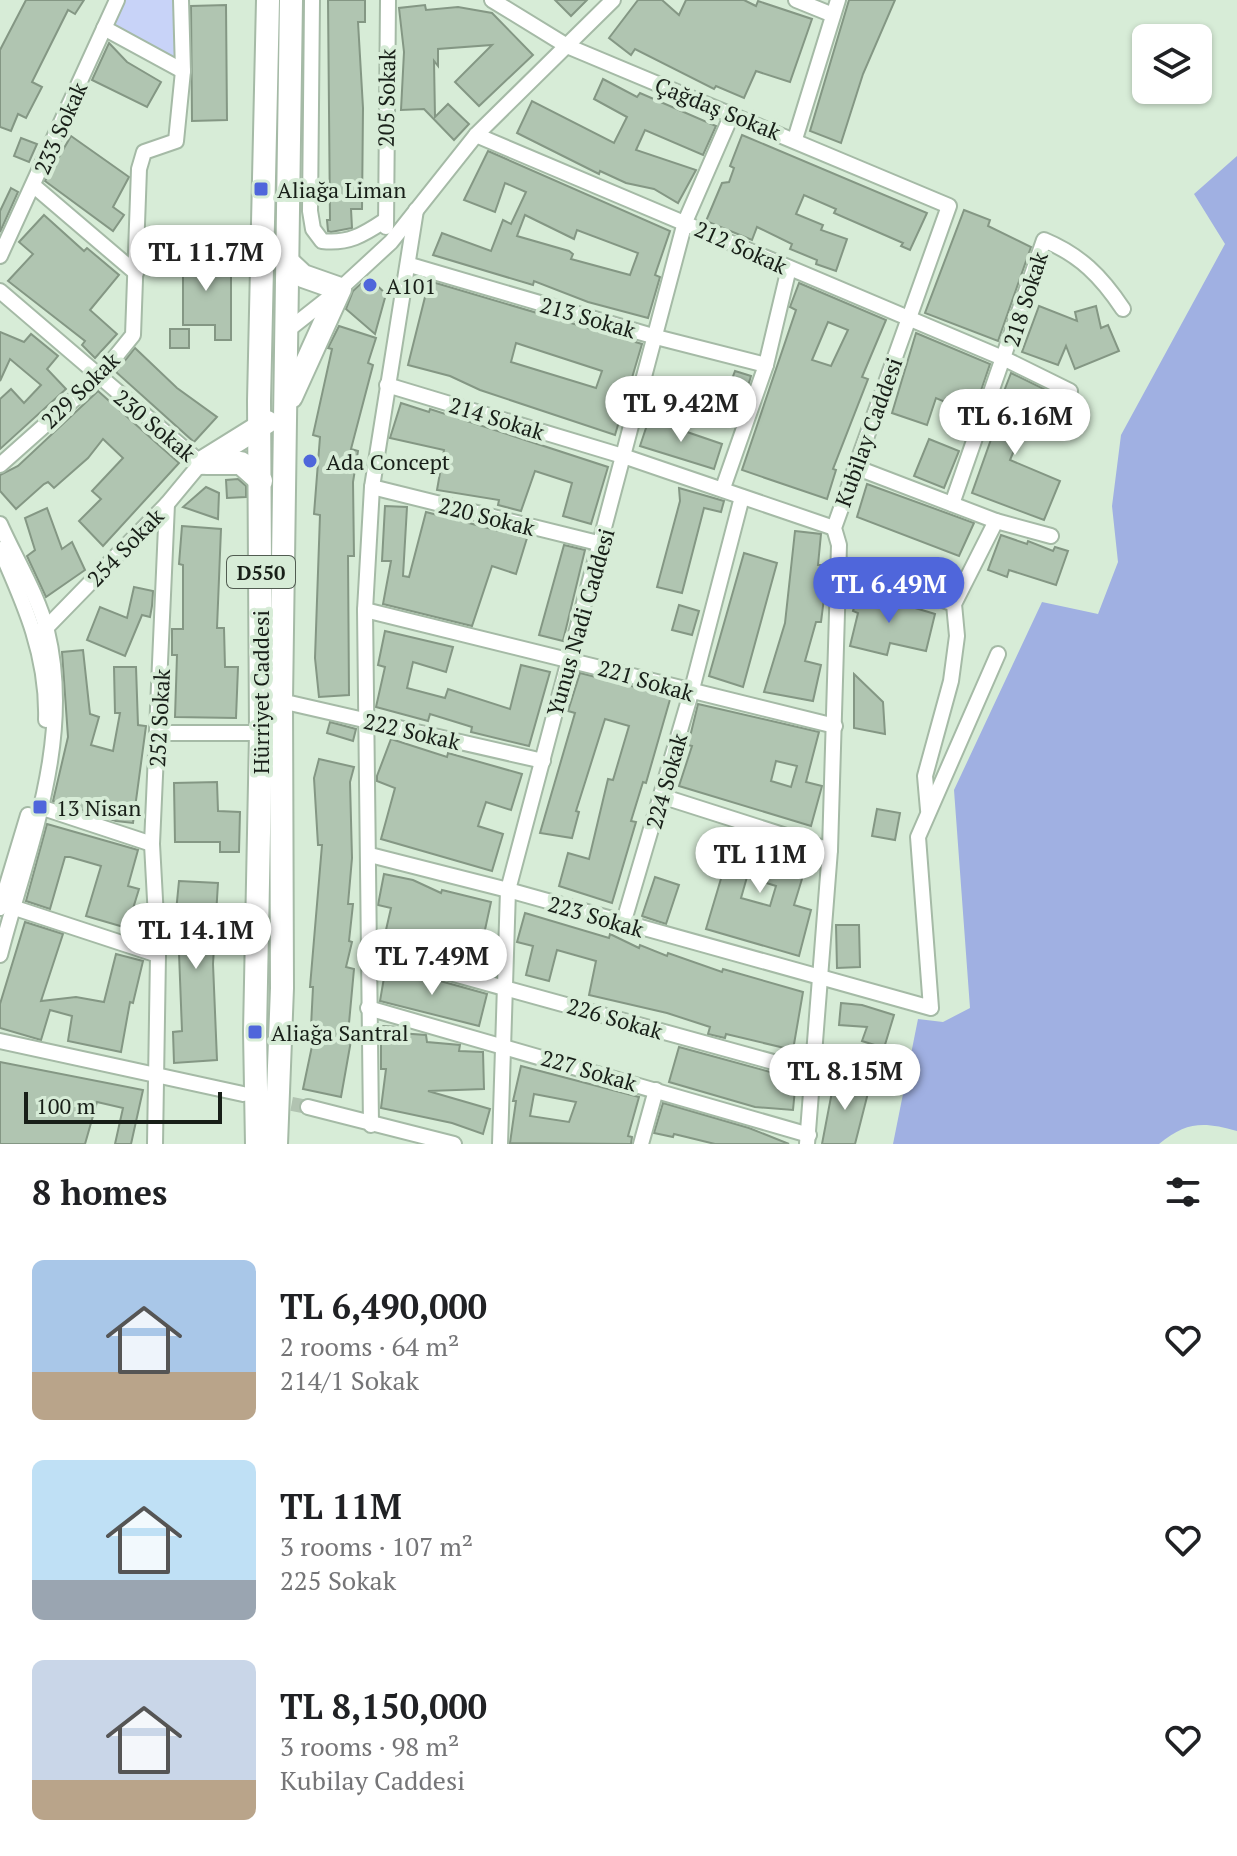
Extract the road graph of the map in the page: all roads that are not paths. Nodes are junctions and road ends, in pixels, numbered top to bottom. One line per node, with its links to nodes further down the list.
1 (117, 0): 12 (street, 233 Sokak)
2 (181, 0): 14 (street)
3 (268, 0): 35 (highway, Hürriyet Caddesi / D550)
4 (291, 0): 25 (highway, Hürriyet Caddesi / D550)
5 (312, 0): 21 (street)
6 (388, 0): 21 (street, 205 Sokak)
7 (492, 0): 13 (street, Çağdaş Sokak)
8 (613, 0): 13 (street)
9 (796, 0): 11 (street)
10 (838, 0): 11 (street)
11 (833, 15): 17 (street)
12 (104, 28): 14 (street); 18 (street, 233 Sokak)
13 (567, 46): 15 (street, Çağdaş Sokak); 16 (street)
14 (183, 71): 28 (street, 229 Sokak)
15 (732, 114): 17 (street, Çağdaş Sokak); 22 (street, Yunus Nadi Caddesi)
16 (476, 135): 20 (street); 22 (street, 212 Sokak)
17 (795, 139): 19 (street, Çağdaş Sokak)
18 (34, 186): 24 (street, 233 Sokak); 28 (street)
19 (949, 206): 32 (street, Kubilay Caddesi)
20 (416, 210): 23 (street); 26 (street)
21 (384, 221): 23 (street, 205 Sokak)
22 (685, 222): 27 (street, 212 Sokak); 34 (street, Yunus Nadi Caddesi)
23 (391, 242): 29 (street)
24 (0, 256)
25 (288, 262): 29 (highway); 33 (highway, Hürriyet Caddesi / D550)
26 (410, 265): 34 (street, 213 Sokak); 39 (street)
27 (789, 268): 32 (street, 212 Sokak); 37 (street)
28 (136, 273): 38 (street, 229 Sokak)
29 (340, 289): 33 (street); 42 (highway)
30 (0, 291): 38 (street, 230 Sokak)
31 (1123, 309): 36 (street, 218 Sokak)
32 (908, 318): 36 (street, 212 Sokak); 47 (street, Kubilay Caddesi)
33 (288, 330): 35 (highway); 42 (highway, Hürriyet Caddesi / D550)
34 (656, 337): 37 (street, 213 Sokak); 44 (street, Yunus Nadi Caddesi)
35 (260, 349): 41 (highway, Hürriyet Caddesi / D550)
36 (1005, 359): 40 (street, 212 Sokak); 53 (street, 218 Sokak)
37 (766, 365): 50 (street)
38 (99, 377): 45 (street, 230 Sokak); 46 (street, 229 Sokak)
39 (387, 385): 44 (street, 214 Sokak); 49 (street)
40 (1070, 391)
41 (259, 401): 43 (highway, Hürriyet Caddesi / D550); 45 (highway)
42 (288, 404): 43 (highway); 67 (highway, Hürriyet Caddesi / D550)
43 (259, 429): 45 (highway); 48 (highway, Hürriyet Caddesi / D550)
44 (626, 457): 50 (street, 214 Sokak); 58 (street, Yunus Nadi Caddesi)
45 (201, 463): 48 (highway); 52 (street, 254 Sokak)
46 (0, 465)
47 (855, 467): 53 (street); 56 (street, Kubilay Caddesi)
48 (261, 481): 71 (highway, Hürriyet Caddesi / D550)
49 (372, 487): 58 (street, 220 Sokak); 62 (street)
50 (723, 488): 51 (street, 214 Sokak)
51 (742, 497): 56 (street, 214 Sokak); 66 (street, 224 Sokak)
52 (167, 504): 63 (street, 254 Sokak); 70 (street, 252 Sokak)
53 (952, 504): 54 (street)
54 (996, 521): 57 (street); 61 (street)
55 (0, 524): 63 (street)
56 (834, 528): 60 (street, Kubilay Caddesi)
57 (1051, 536)
58 (602, 544): 65 (street, Yunus Nadi Caddesi)
59 (0, 549): 63 (street)
60 (838, 563): 61 (street); 69 (street, Kubilay Caddesi)
61 (954, 604): 75 (street)
62 (365, 610): 65 (street, 221 Sokak); 68 (street)
63 (41, 630): 74 (street); 80 (street)
64 (998, 654): 75 (street)
65 (569, 658): 66 (street, 221 Sokak); 72 (street, Yunus Nadi Caddesi)
66 (691, 693): 69 (street, 221 Sokak); 73 (street, 224 Sokak)
67 (281, 701): 68 (street, 222 Sokak); 99 (highway, Hürriyet Caddesi / D550)
68 (365, 720): 72 (street, 222 Sokak); 78 (street)
69 (835, 726): 77 (street, Kubilay Caddesi)
70 (159, 733): 71 (street); 76 (street, 252 Sokak)
71 (261, 733): 98 (highway, Hürriyet Caddesi / D550)
72 (543, 761): 79 (street, Yunus Nadi Caddesi)
73 (661, 796): 77 (street); 81 (street, 224 Sokak)
74 (40, 807): 76 (street); 80 (street)
75 (929, 814): 85 (street, 223 Sokak)
76 (152, 844): 84 (street, 252 Sokak)
77 (830, 850): 85 (street, Kubilay Caddesi)
78 (370, 855): 79 (street, 223 Sokak); 82 (street)
79 (508, 890): 81 (street, 223 Sokak); 86 (street, Yunus Nadi Caddesi)
80 (6, 908): 83 (street); 84 (street)
81 (623, 924): 85 (street, 223 Sokak)
82 (370, 951): 86 (street, 226 Sokak); 87 (street)
83 (0, 955)
84 (158, 955): 91 (street, 252 Sokak)
85 (822, 978): 90 (street, Kubilay Caddesi)
86 (506, 986): 89 (street, Yunus Nadi Caddesi); 90 (street, 226 Sokak)
87 (368, 1008): 89 (street, 227 Sokak); 95 (street)
88 (0, 1041): 91 (street)
89 (503, 1045): 92 (street, 227 Sokak); 101 (street, Yunus Nadi Caddesi)
90 (813, 1073): 96 (street, Kubilay Caddesi)
91 (157, 1077): 93 (street); 97 (street, 252 Sokak)
92 (656, 1090): 96 (street, 227 Sokak); 102 (street)
93 (243, 1094)
94 (308, 1107): 95 (street)
95 (371, 1125): 100 (street)
96 (808, 1140)
97 (155, 1144)
98 (257, 1144)
99 (276, 1144)
100 (454, 1144)
101 (500, 1144)
102 (641, 1144)

